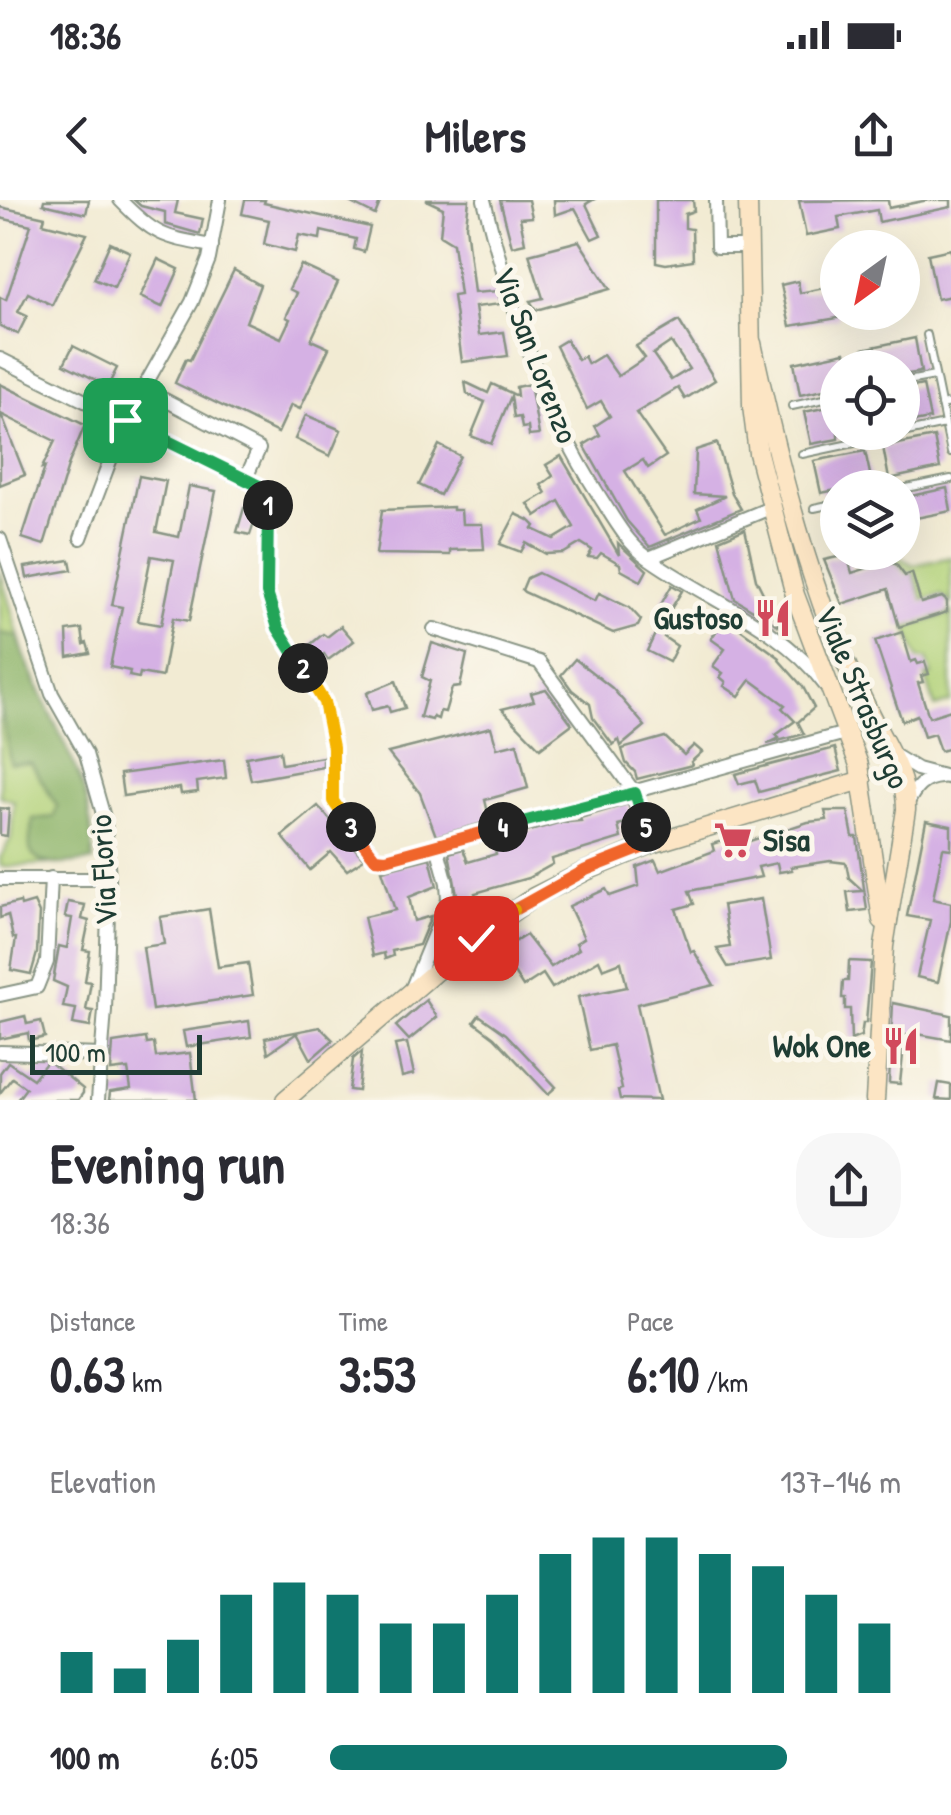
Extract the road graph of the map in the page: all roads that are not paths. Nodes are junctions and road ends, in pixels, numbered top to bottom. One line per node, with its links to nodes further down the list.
1 (120, 200): 6 (street)
2 (484, 200): 30 (street, Via San Lorenzo)
3 (716, 200): 7 (street)
4 (748, 200): 7 (street, Viale Strasburgo)
5 (216, 201): 6 (street)
6 (212, 246): 12 (street)
7 (750, 247): 21 (street, Viale Strasburgo)
8 (927, 335): 10 (lane)
9 (0, 359): 17 (street)
10 (935, 376): 11 (lane); 15 (lane)
11 (920, 379)
12 (144, 389): 17 (street); 23 (street)
13 (820, 400): 16 (lane)
14 (951, 403): 15 (lane)
15 (941, 405): 18 (lane)
16 (792, 406)
17 (125, 420): 23 (street); 28 (street)
18 (945, 424): 19 (lane); 20 (lane)
19 (951, 453)
20 (802, 454)
21 (772, 473): 26 (street, Viale Strasburgo); 35 (street, Viale Strasburgo)
22 (951, 479): 24 (lane)
23 (246, 480): 31 (lane)
24 (920, 485)
25 (820, 507): 27 (lane)
26 (770, 508): 30 (street); 33 (street, Viale Strasburgo)
27 (814, 508)
28 (81, 538)
29 (0, 539): 43 (street, Via Florio)
30 (649, 558): 33 (street, Via San Lorenzo)
31 (278, 628): 42 (street)
32 (434, 629): 38 (street)
33 (831, 694): 34 (street, Viale Strasburgo)
34 (848, 732): 37 (street, Viale Strasburgo); 38 (street)
35 (888, 748): 36 (street); 39 (street, Viale Strasburgo)
36 (947, 778): 39 (street)
37 (862, 780): 40 (street, Viale Strasburgo); 41 (street)
38 (635, 793): 41 (street); 42 (street)
39 (906, 812): 40 (street); 46 (street)
40 (868, 815): 46 (street, Viale Strasburgo)
41 (652, 844): 48 (street)
42 (437, 846): 48 (street)
43 (108, 877): 44 (street); 50 (street, Via Florio)
44 (50, 878): 45 (street); 47 (street)
45 (0, 879)
46 (884, 946): 53 (street)
47 (0, 994)
48 (410, 994): 52 (street)
49 (0, 1052): 50 (street)
50 (102, 1055): 51 (street, Via Florio)
51 (98, 1100)
52 (285, 1100)
53 (876, 1100)

